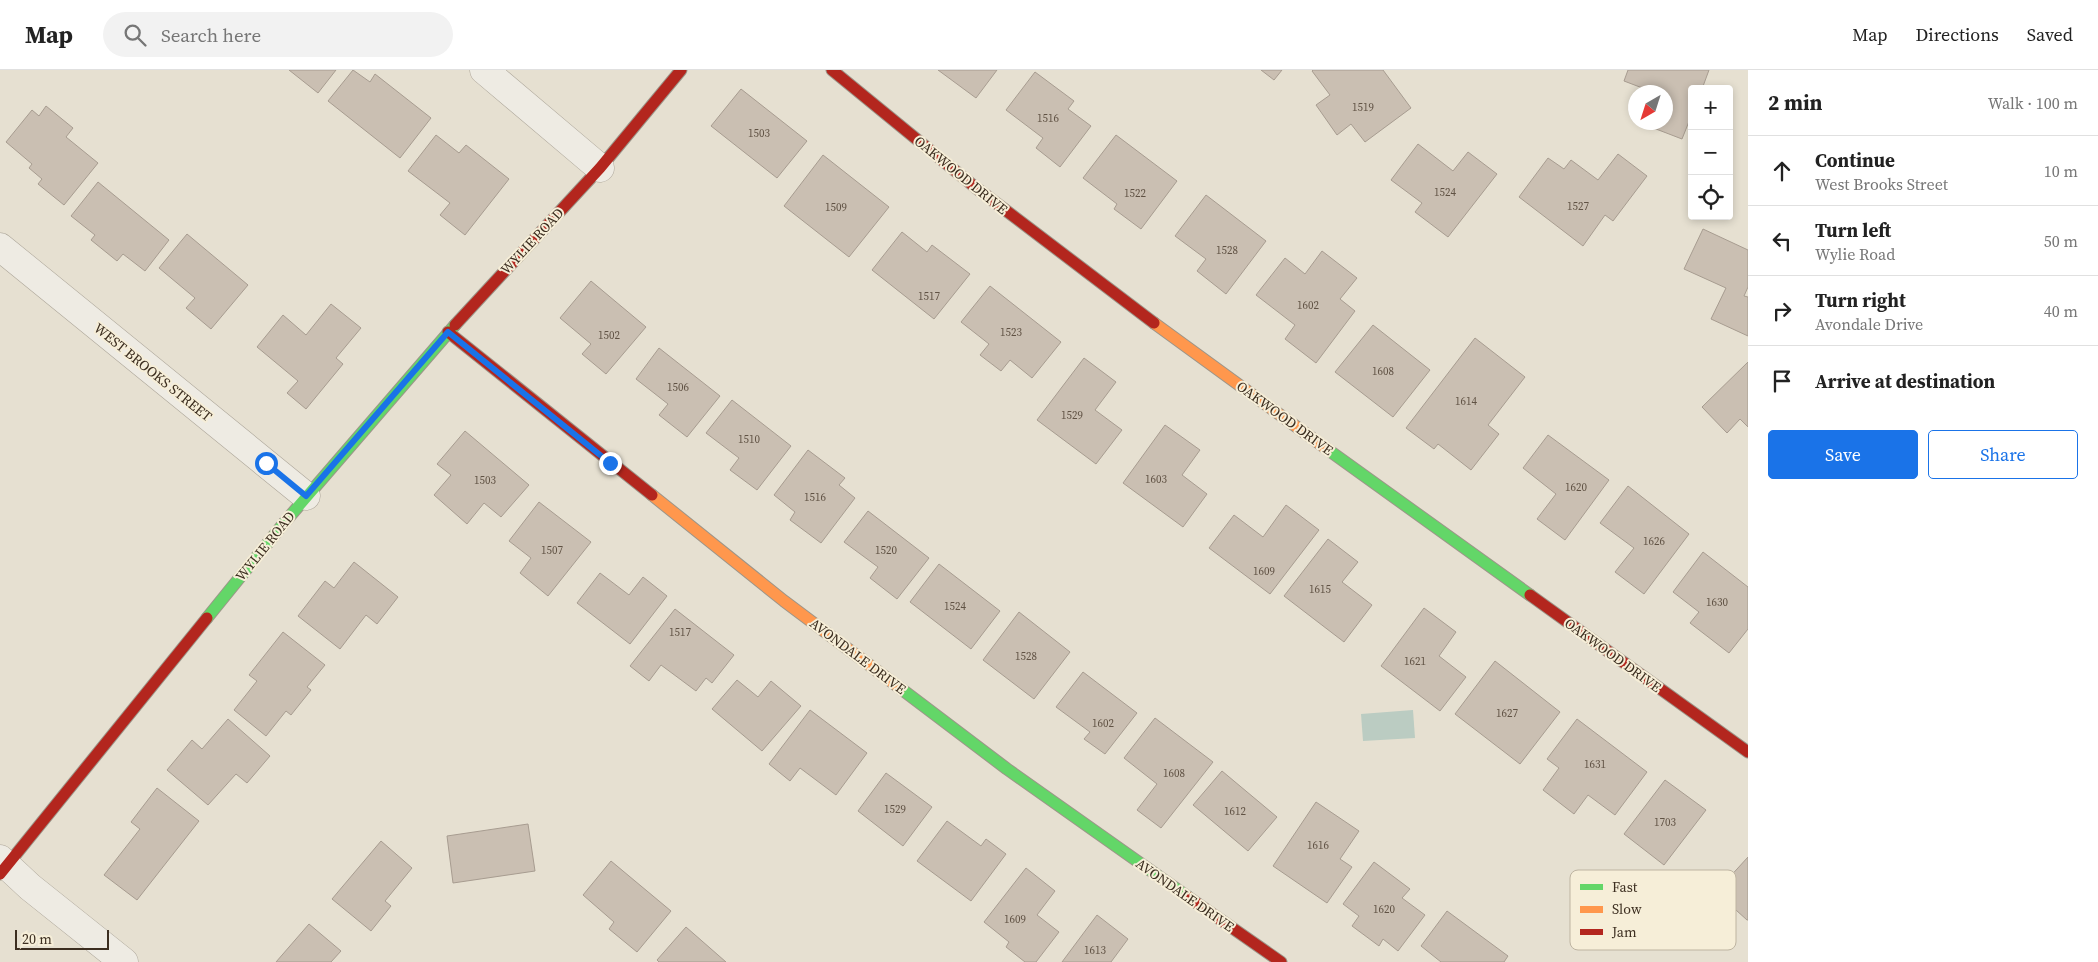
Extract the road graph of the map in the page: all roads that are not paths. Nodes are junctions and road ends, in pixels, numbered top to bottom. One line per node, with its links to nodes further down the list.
1 (484, 70): 4 (street)
2 (681, 70): 4 (street, WYLIE ROAD)
3 (832, 70): 8 (street, OAKWOOD DRIVE)
4 (600, 168): 6 (street, WYLIE ROAD)
5 (0, 247): 7 (street, WEST BROOKS STREET)
6 (448, 332): 7 (street, WYLIE ROAD); 11 (street, AVONDALE DRIVE)
7 (306, 496): 9 (street, WYLIE ROAD)
8 (1748, 752)
9 (2, 866): 10 (street)
10 (124, 962)
11 (1281, 962)

